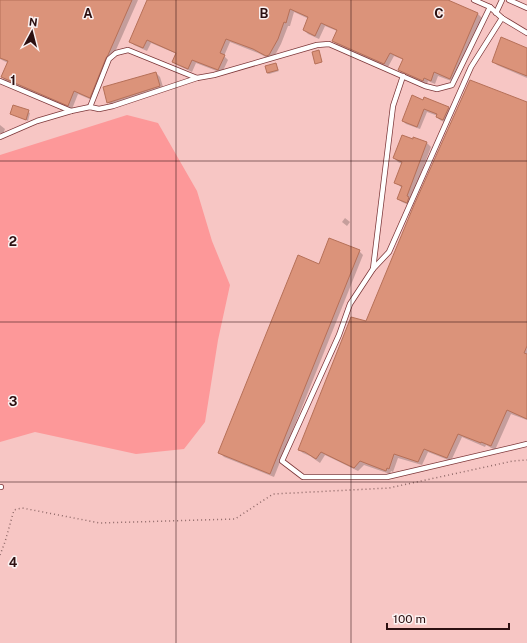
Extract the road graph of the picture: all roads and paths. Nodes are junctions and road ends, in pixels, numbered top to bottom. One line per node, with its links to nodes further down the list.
1 (474, 0): 4 (lane)
2 (502, 0): 6 (lane)
3 (509, 0): 5 (lane)
4 (490, 7): 6 (lane); 9 (lane)
5 (527, 8)
6 (496, 13): 7 (lane)
7 (502, 18): 8 (lane); 15 (lane)
8 (527, 33)
9 (404, 76): 10 (lane); 15 (lane)
10 (198, 78): 12 (lane); 12 (lane)
11 (0, 81): 13 (lane)
12 (90, 107): 13 (lane)
13 (71, 111): 14 (lane)
14 (0, 137)
15 (373, 269): 16 (lane)
16 (527, 444)
17 (527, 460): 18 (path)
18 (0, 555)

